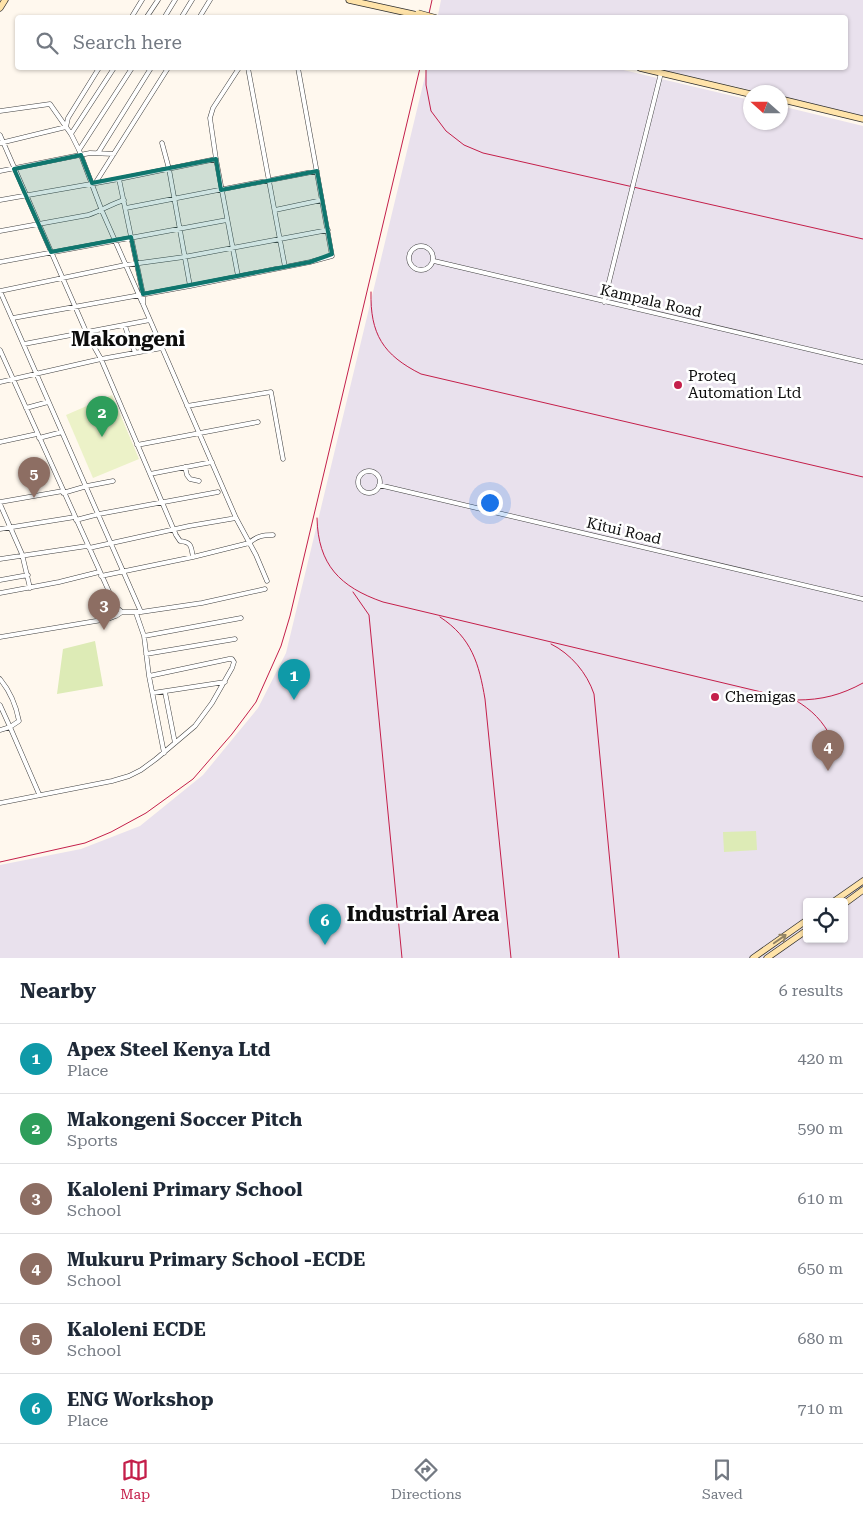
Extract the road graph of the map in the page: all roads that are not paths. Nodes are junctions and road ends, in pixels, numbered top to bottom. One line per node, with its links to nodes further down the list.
1 (5, 0): 9 (street)
2 (142, 0): 11 (street)
3 (158, 0): 12 (street)
4 (175, 0): 13 (street)
5 (192, 0): 14 (street)
6 (210, 0): 15 (street)
7 (349, 0): 10 (street)
8 (365, 0): 10 (street)
9 (0, 8)
10 (417, 14): 16 (street, bridge); 17 (street, bridge)
11 (133, 15)
12 (148, 15)
13 (166, 15)
14 (183, 15)
15 (201, 15)
16 (420, 15)
17 (422, 15)
18 (98, 70): 34 (street)
19 (113, 70): 35 (street)
20 (131, 70): 39 (street)
21 (150, 70): 40 (street)
22 (167, 70): 41 (street)
23 (238, 70): 43 (street)
24 (248, 70): 49 (street)
25 (298, 70): 47 (street)
26 (648, 70): 28 (street)
27 (659, 70): 29 (street)
28 (661, 73): 30 (street); 81 (street)
29 (743, 89)
30 (743, 92)
31 (788, 101): 33 (street)
32 (0, 111): 34 (street)
33 (863, 120)
34 (66, 128): 35 (street); 37 (street)
35 (71, 134): 39 (street)
36 (0, 136): 37 (street)
37 (1, 142): 44 (street)
38 (162, 143): 45 (street)
39 (79, 150): 42 (street)
40 (98, 153): 41 (street); 42 (street)
41 (114, 154): 50 (street)
42 (81, 156): 44 (street); 50 (street)
43 (216, 159): 45 (street); 51 (street)
44 (14, 169): 46 (street); 52 (street)
45 (168, 169): 48 (street); 53 (street)
46 (0, 171)
47 (317, 171): 49 (street); 56 (street)
48 (119, 179): 50 (street); 55 (street)
49 (269, 181): 51 (street); 58 (street)
50 (94, 183): 52 (street); 59 (street)
51 (221, 190): 53 (street); 60 (street)
52 (27, 195): 54 (street); 61 (street)
53 (174, 198): 57 (street); 62 (street)
54 (0, 200)
55 (124, 200): 57 (street); 59 (street)
56 (322, 200): 58 (street); 63 (street)
57 (126, 208): 65 (street)
58 (275, 210): 67 (street)
59 (102, 211): 61 (street); 66 (street)
60 (227, 220): 62 (street); 68 (street)
61 (39, 225): 64 (street); 69 (street)
62 (178, 228): 65 (street); 70 (street)
63 (328, 230): 67 (street); 75 (street)
64 (0, 231)
65 (131, 237): 66 (street); 73 (street)
66 (115, 240): 69 (street); 74 (street)
67 (280, 240): 68 (street); 75 (street)
68 (232, 248): 70 (street); 76 (street)
69 (51, 252): 72 (street); 77 (street)
70 (184, 257): 73 (street); 78 (street)
71 (434, 261): 71 (street); 81 (street, Kampala Road)
72 (0, 262)
73 (136, 264): 74 (street); 80 (street)
74 (125, 265): 77 (street); 80 (street)
75 (285, 267): 76 (street)
76 (238, 276): 78 (street)
77 (63, 278): 79 (street); 82 (street)
78 (190, 286): 80 (street)
79 (0, 291): 83 (street)
80 (140, 294): 82 (street); 84 (street)
81 (604, 302): 92 (street, Kampala Road)
82 (76, 306): 83 (street); 86 (street)
83 (13, 318): 87 (street)
84 (150, 320): 85 (street); 88 (street)
85 (125, 325): 86 (street); 90 (street)
86 (87, 333): 87 (street); 91 (street)
87 (24, 344): 93 (street)
88 (162, 348): 90 (street); 97 (street)
89 (0, 350): 94 (street)
90 (135, 353): 91 (street)
91 (100, 359): 93 (street); 104 (street)
92 (863, 362)
93 (36, 373): 94 (street); 96 (street)
94 (13, 379): 95 (street); 98 (street)
95 (0, 382)
96 (48, 402): 98 (street); 100 (street)
97 (187, 406): 101 (street); 105 (street)
98 (26, 408): 102 (street)
99 (258, 422): 101 (street)
100 (62, 432): 102 (street); 112 (street)
101 (199, 433): 104 (street); 106 (street)
102 (38, 436): 103 (street); 113 (street)
103 (0, 442)
104 (137, 445): 108 (street)
105 (283, 459)
106 (212, 462): 107 (street); 118 (street)
107 (185, 467): 108 (street); 110 (street)
108 (150, 474): 115 (street)
109 (113, 481): 112 (street)
110 (199, 481)
111 (379, 485): 111 (street); 138 (street, Kitui Road)
112 (87, 486): 113 (street); 117 (street)
113 (63, 492): 116 (street); 119 (street)
114 (218, 492): 115 (street)
115 (162, 502): 117 (street); 122 (street)
116 (0, 503): 120 (street)
117 (98, 514): 119 (street); 124 (street)
118 (236, 518): 122 (street); 125 (street)
119 (75, 519): 120 (street); 126 (street)
120 (10, 527): 121 (street); 127 (street)
121 (0, 529)
122 (174, 529): 124 (street); 128 (street)
123 (273, 535): 125 (street)
124 (111, 542): 126 (street); 130 (street)
125 (249, 543): 128 (street); 134 (street)
126 (88, 547): 127 (street); 132 (street)
127 (22, 554): 129 (street); 131 (street)
128 (194, 557): 130 (street)
129 (0, 558)
130 (123, 571): 132 (street); 140 (street)
131 (28, 574): 133 (street); 135 (street)
132 (100, 574): 135 (street); 139 (street)
133 (0, 580)
134 (267, 580)
135 (30, 588): 137 (street)
136 (265, 589): 140 (street)
137 (0, 593)
138 (863, 599)
139 (122, 612): 141 (street); 144 (street)
140 (142, 612): 141 (street)
141 (136, 613): 143 (street)
142 (240, 618): 143 (street)
143 (144, 636): 146 (street)
144 (0, 637)
145 (235, 639): 146 (street)
146 (146, 654): 147 (street)
147 (149, 676): 149 (street); 151 (street)
148 (0, 678): 153 (street)
149 (225, 682): 150 (street); 155 (street)
150 (165, 692): 151 (street); 155 (street)
151 (153, 693): 156 (street)
152 (0, 705): 153 (street)
153 (10, 727): 154 (street); 157 (street)
154 (0, 730)
155 (176, 742): 156 (street)
156 (164, 753): 157 (street)
157 (38, 794): 158 (street)
158 (0, 803)
159 (863, 881): 161 (street)
160 (863, 890): 162 (street)
161 (839, 898)
162 (848, 901)
163 (803, 923): 165 (street, one-way to 163)
164 (803, 933): 166 (street)
165 (753, 958)
166 (767, 958)

